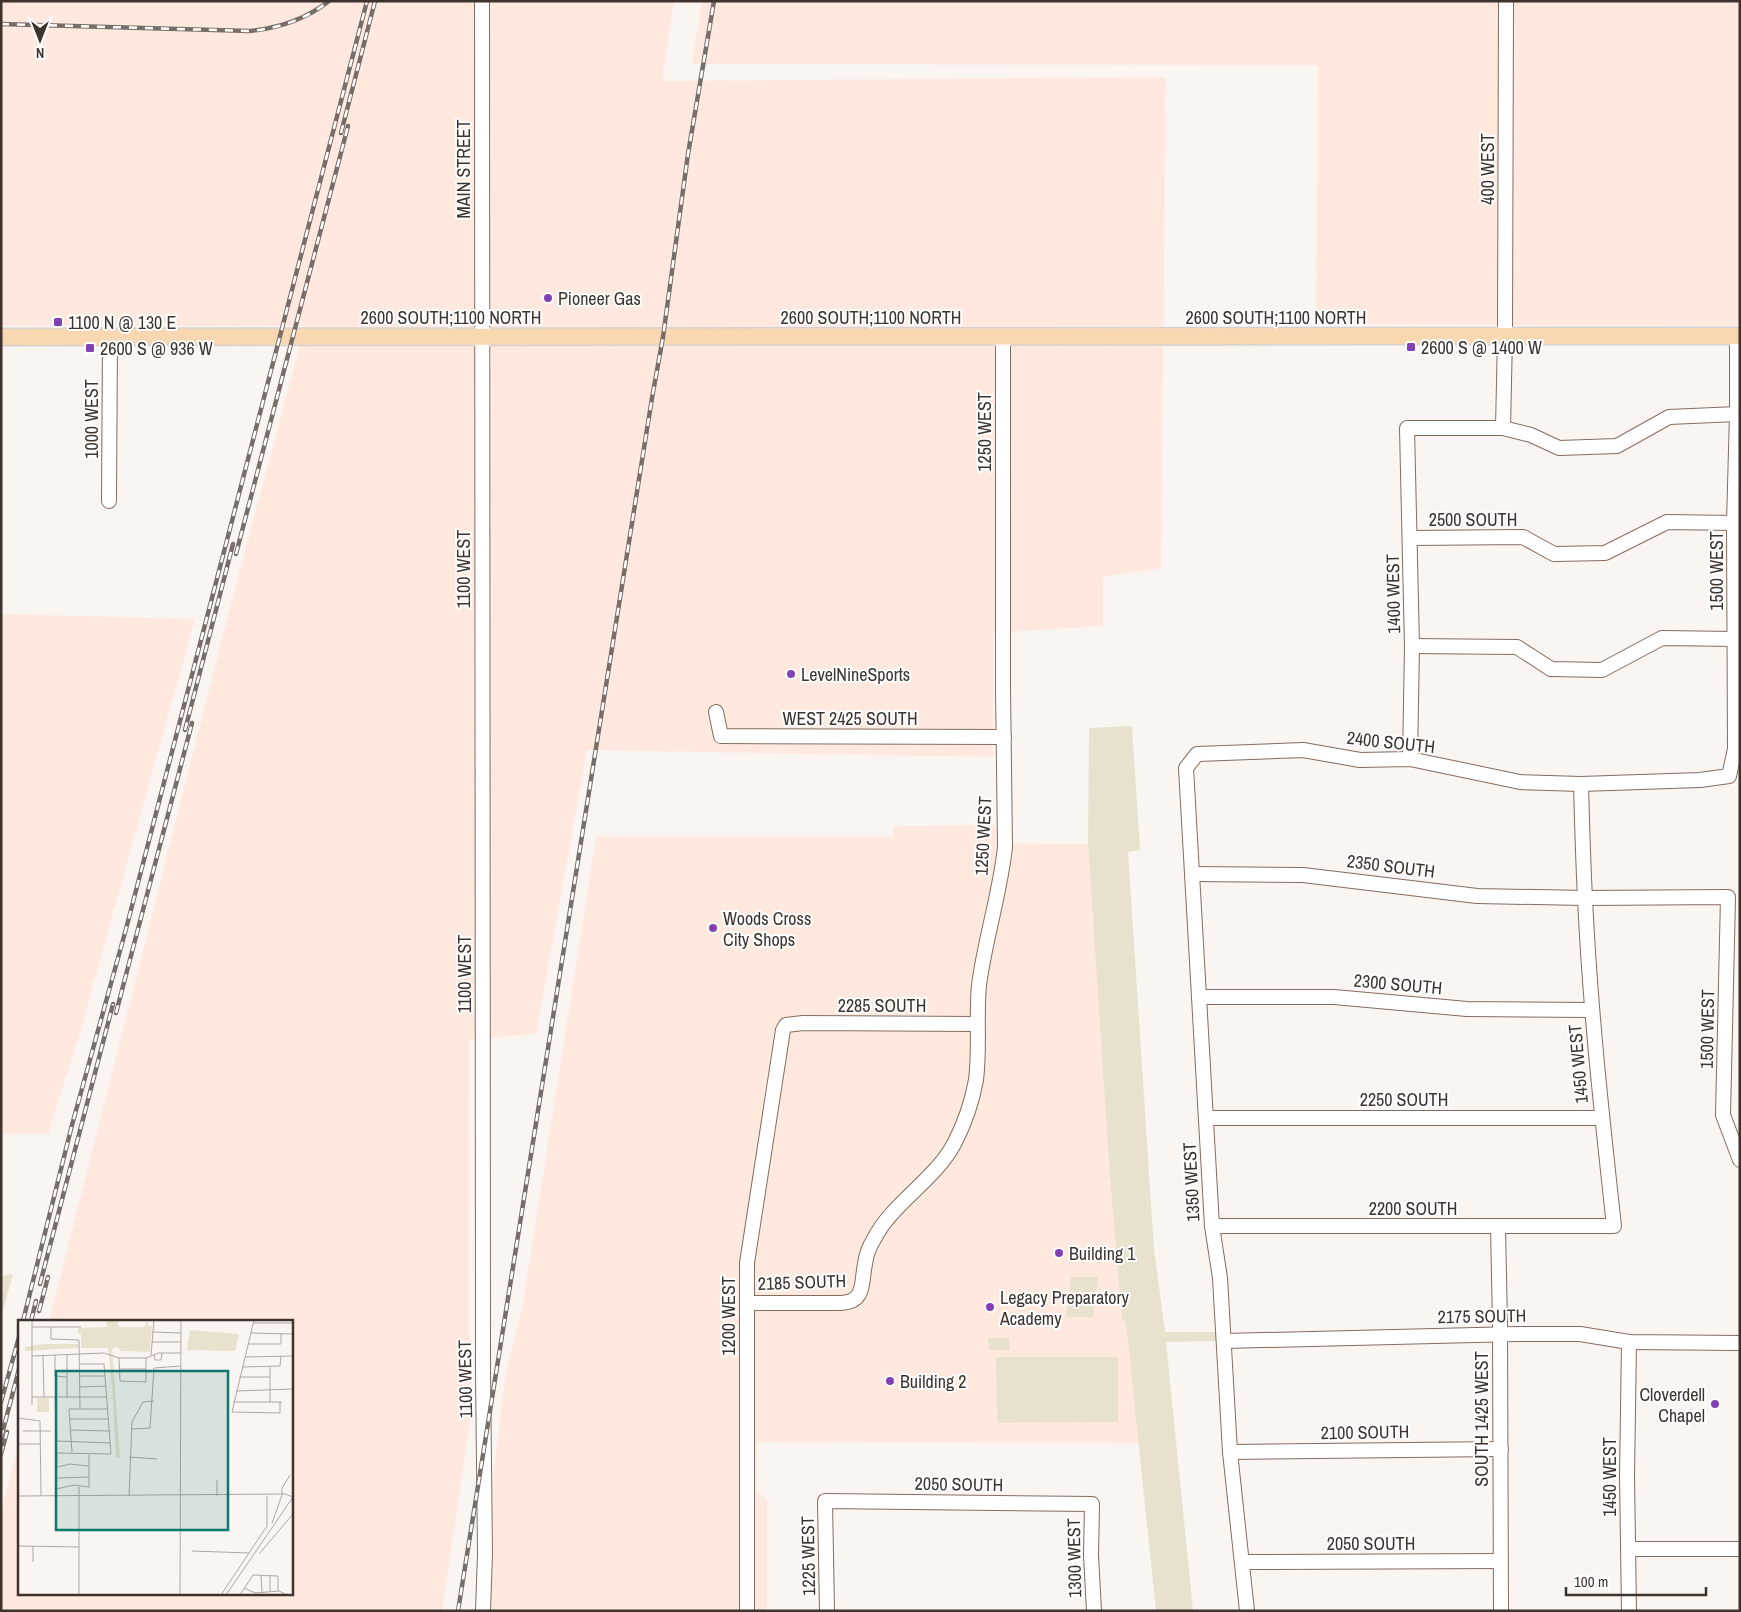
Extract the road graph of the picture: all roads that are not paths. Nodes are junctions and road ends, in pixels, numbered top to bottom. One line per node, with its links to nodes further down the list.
1 (482, 1): 7 (street, MAIN STREET)
2 (1506, 1): 3 (street, 400 WEST)
3 (1505, 336): 4 (main road, 2600 SOUTH;1100 NORTH); 8 (main road, 2600 SOUTH;1100 NORTH); 10 (street, 400 WEST)
4 (1738, 336): 9 (street, 1500 WEST)
5 (1, 337): 6 (main road, 2600 SOUTH;1100 NORTH)
6 (110, 337): 7 (main road, 2600 SOUTH;1100 NORTH); 11 (street, 1000 WEST)
7 (482, 337): 8 (main road, 2600 SOUTH;1100 NORTH); 48 (street, 1100 WEST)
8 (1003, 337): 17 (street, 1250 WEST)
9 (1737, 414): 10 (street); 12 (street, 1500 WEST)
10 (1503, 428): 13 (street, 1400 WEST)
11 (109, 502)
12 (1734, 523): 13 (street, 2500 SOUTH); 14 (street, 1500 WEST)
13 (1410, 538): 15 (street, 1400 WEST)
14 (1735, 639): 15 (street); 20 (street, 1500 WEST)
15 (1412, 646): 19 (street, 1400 WEST)
16 (716, 712): 17 (street, WEST 2425 SOUTH)
17 (1004, 737): 26 (street, 1250 WEST)
18 (1197, 754): 19 (street, 2400 SOUTH); 21 (street, 1350 WEST)
19 (1410, 759): 20 (street, 2400 SOUTH)
20 (1581, 784): 23 (street)
21 (1192, 874): 23 (street, 2350 SOUTH); 24 (street, 1350 WEST)
22 (1728, 897): 23 (street, 2350 SOUTH); 30 (street, 1500 WEST)
23 (1585, 898): 25 (street, 1450 WEST)
24 (1199, 997): 25 (street, 2300 SOUTH); 28 (street, 1350 WEST)
25 (1592, 1010): 29 (street, 1450 WEST)
26 (977, 1024): 27 (street, 2285 SOUTH); 34 (street, 1250 WEST)
27 (786, 1025): 35 (street, 1200 WEST)
28 (1206, 1118): 29 (street, 2250 SOUTH); 31 (street, 1350 WEST)
29 (1602, 1118): 32 (street, 1450 WEST)
30 (1740, 1160)
31 (1212, 1226): 33 (street, 2200 SOUTH); 37 (street, 1350 WEST)
32 (1614, 1226): 33 (street, 2200 SOUTH)
33 (1498, 1227): 36 (street, SOUTH 1425 WEST)
34 (857, 1297): 35 (street, 2185 SOUTH)
35 (747, 1303): 49 (street, 1200 WEST)
36 (1500, 1334): 37 (street, 2175 SOUTH); 38 (street, 2175 SOUTH); 40 (street, SOUTH 1425 WEST)
37 (1224, 1341): 41 (street, 1350 WEST)
38 (1629, 1342): 39 (street, 2175 SOUTH); 44 (street, 1450 WEST)
39 (1740, 1343)
40 (1501, 1449): 41 (street, 2100 SOUTH); 46 (street, SOUTH 1425 WEST)
41 (1230, 1452): 47 (street, 1350 WEST)
42 (825, 1501): 43 (street, 2050 SOUTH); 50 (street, 1225 WEST)
43 (1092, 1504): 51 (street, 1300 WEST)
44 (1629, 1549): 45 (street); 54 (street, 1450 WEST)
45 (1740, 1549)
46 (1500, 1561): 47 (street, 2050 SOUTH); 53 (street, SOUTH 1425 WEST)
47 (1243, 1562): 52 (street, 1350 WEST)
48 (483, 1611)
49 (747, 1611)
50 (827, 1611)
51 (1094, 1611)
52 (1247, 1611)
53 (1501, 1611)
54 (1629, 1611)

